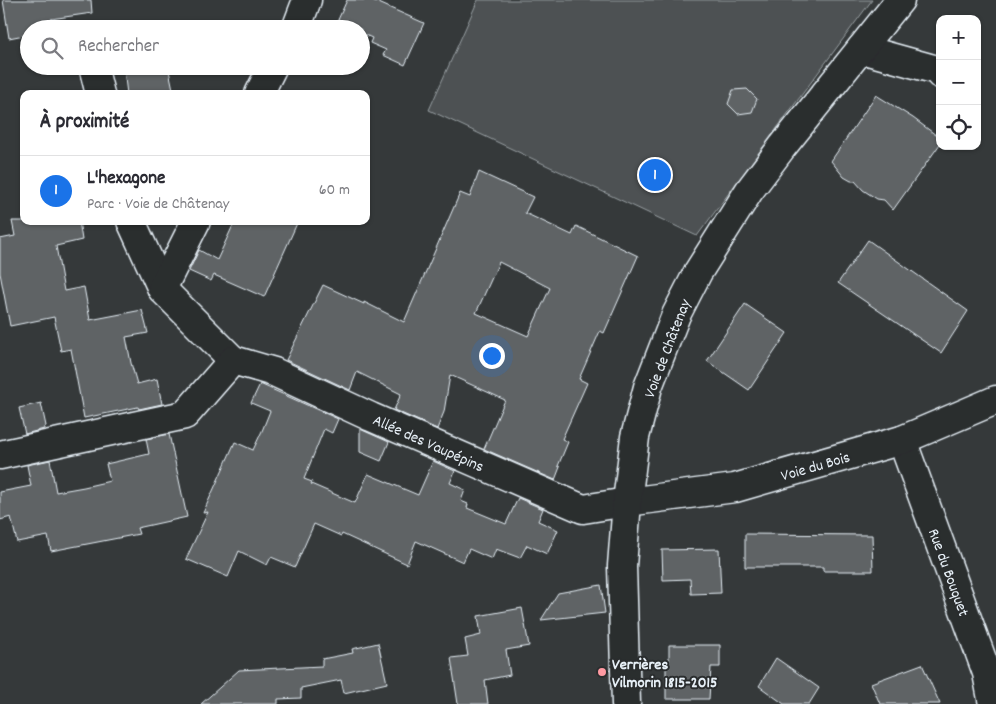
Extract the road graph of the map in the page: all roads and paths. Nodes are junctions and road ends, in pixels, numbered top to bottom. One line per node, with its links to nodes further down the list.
1 (307, 0): 3 (street)
2 (900, 0): 4 (street, Voie de Châtenay)
3 (299, 20)
4 (861, 49): 5 (street); 15 (street, Voie de Châtenay)
5 (936, 70)
6 (268, 75): 7 (street)
7 (261, 90)
8 (133, 225): 10 (street, Allée des Vaupépins)
9 (194, 225): 10 (street)
10 (162, 289): 11 (street, Allée des Vaupépins)
11 (233, 360): 14 (street); 15 (street, Allée des Vaupépins)
12 (996, 400): 13 (street, Voie du Bois)
13 (902, 440): 15 (street, Voie du Bois); 17 (street, Rue du Bouquet)
14 (0, 455)
15 (627, 502): 16 (street, Voie de Châtenay)
16 (626, 704)
17 (993, 704)

